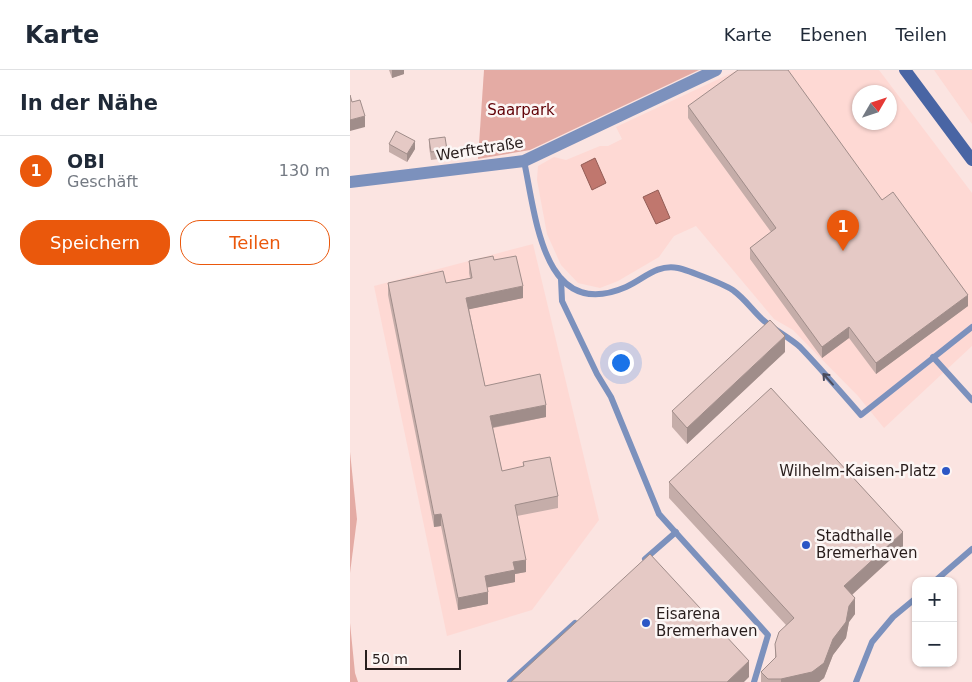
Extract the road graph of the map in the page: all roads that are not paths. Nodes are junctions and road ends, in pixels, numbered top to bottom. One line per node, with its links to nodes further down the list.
1 (716, 70): 4 (street, Werftstraße)
2 (905, 70): 3 (main road)
3 (972, 160)
4 (524, 161): 5 (street, Werftstraße); 6 (lane)
5 (350, 182)
6 (561, 280): 8 (lane, one-way to 6); 10 (lane)
7 (972, 327): 8 (lane)
8 (933, 357): 9 (lane)
9 (972, 400)
10 (676, 532): 12 (lane); 17 (lane)
11 (972, 549): 13 (lane)
12 (640, 564)
13 (940, 577)
14 (912, 601): 18 (lane)
15 (582, 617): 16 (lane)
16 (510, 682)
17 (754, 682)
18 (856, 682)

